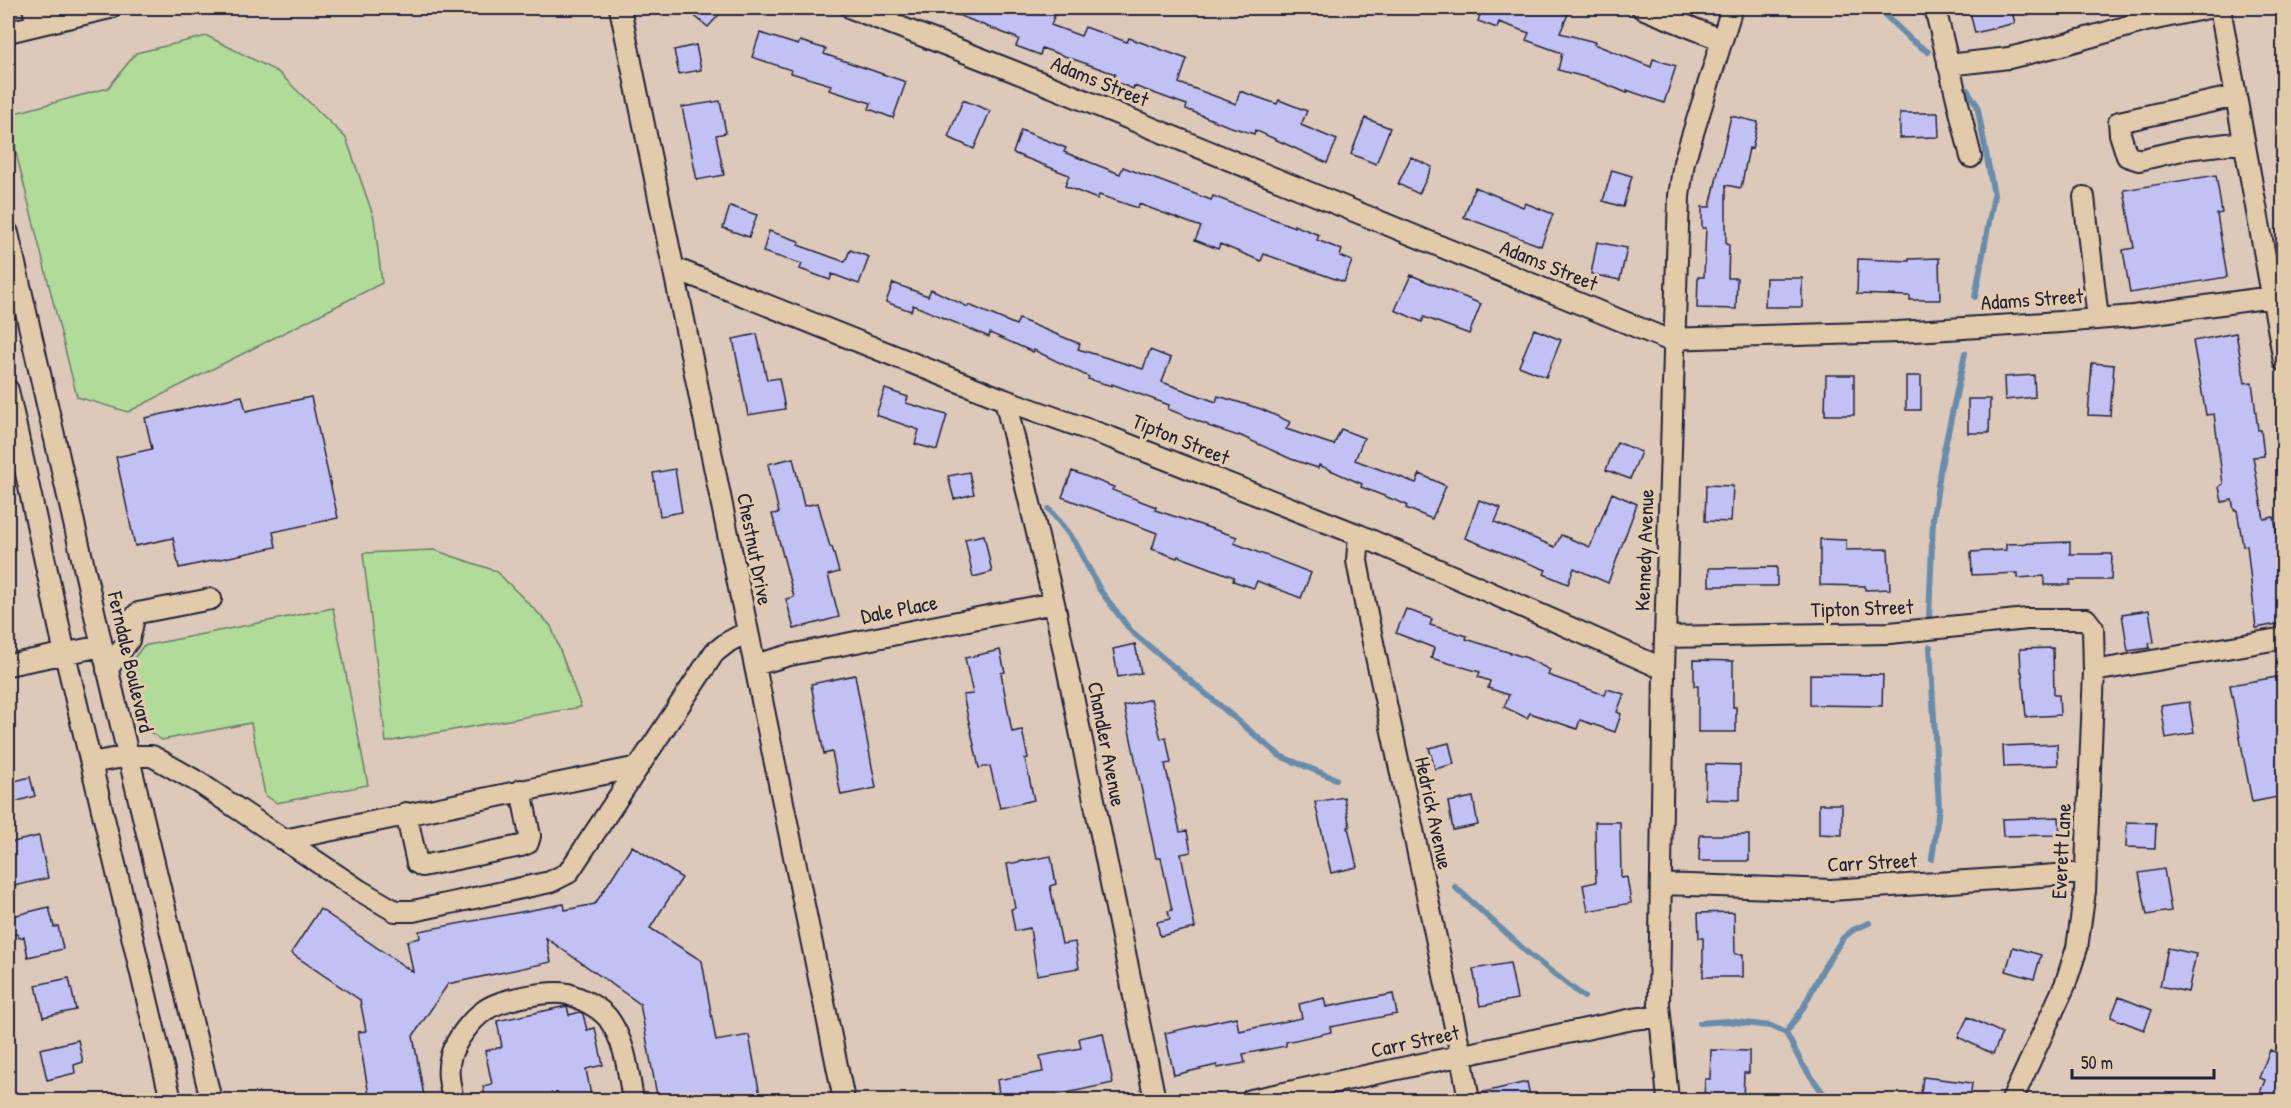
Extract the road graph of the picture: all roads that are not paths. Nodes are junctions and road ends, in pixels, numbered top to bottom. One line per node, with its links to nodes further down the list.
1 (110, 8): 9 (street)
2 (851, 8): 21 (street, Adams Street)
3 (1642, 8): 11 (street)
4 (1732, 8): 11 (street, Kennedy Avenue)
5 (1935, 8): 12 (street)
6 (2208, 8): 12 (street)
7 (2220, 8): 13 (street)
8 (624, 10): 18 (street, Chestnut Drive)
9 (35, 16): 10 (street)
10 (8, 32)
11 (1722, 40): 21 (street, Kennedy Avenue)
12 (1948, 65): 15 (street)
13 (2236, 96): 14 (street); 14 (street)
14 (2244, 142): 19 (street)
15 (1971, 157)
16 (2084, 197): 20 (street)
17 (8, 233): 32 (street, Ferndale Boulevard)
18 (674, 268): 24 (street, Tipton Street); 29 (street, Chestnut Drive)
19 (2272, 297): 20 (street, Adams Street); 22 (street)
20 (2098, 319): 21 (street, Adams Street)
21 (1673, 339): 30 (street, Kennedy Avenue)
22 (2283, 362)
23 (8, 390): 33 (street)
24 (1005, 400): 25 (street, Tipton Street); 27 (street, Chandler Avenue)
25 (1359, 535): 36 (street, Tipton Street); 48 (street, Hedrick Avenue)
26 (211, 599): 37 (street)
27 (1054, 603): 35 (street, Dale Place); 54 (street, Chandler Avenue)
28 (2060, 619): 30 (street, Tipton Street); 38 (street, Everett Lane)
29 (747, 632): 35 (street, Chestnut Drive); 41 (street)
30 (1665, 637): 36 (street, Kennedy Avenue)
31 (2283, 638): 38 (street)
32 (102, 646): 33 (street); 37 (street, Ferndale Boulevard)
33 (65, 654): 34 (street); 40 (street)
34 (8, 665)
35 (755, 665): 53 (street, Chestnut Drive)
36 (1664, 669): 46 (street, Kennedy Avenue)
37 (107, 670): 39 (street, Ferndale Boulevard)
38 (2094, 671): 45 (street, Everett Lane)
39 (128, 756): 40 (street); 44 (street); 50 (street, Ferndale Boulevard)
40 (91, 763): 49 (street)
41 (638, 768): 42 (street); 44 (street)
42 (521, 790): 43 (street); 43 (street)
43 (406, 813): 44 (street)
44 (284, 840)
45 (2085, 873): 46 (street, Carr Street); 58 (street, Everett Lane)
46 (1662, 884): 47 (street, Kennedy Avenue)
47 (1659, 1016): 48 (street, Carr Street); 57 (street, Kennedy Avenue)
48 (1461, 1055): 55 (street, Carr Street); 56 (street, Hedrick Avenue)
49 (171, 1101)
50 (211, 1101)
51 (453, 1101): 52 (street)
52 (633, 1101)
53 (844, 1101)
54 (1155, 1101)
55 (1251, 1101)
56 (1469, 1101)
57 (1668, 1101)
58 (2012, 1101)

